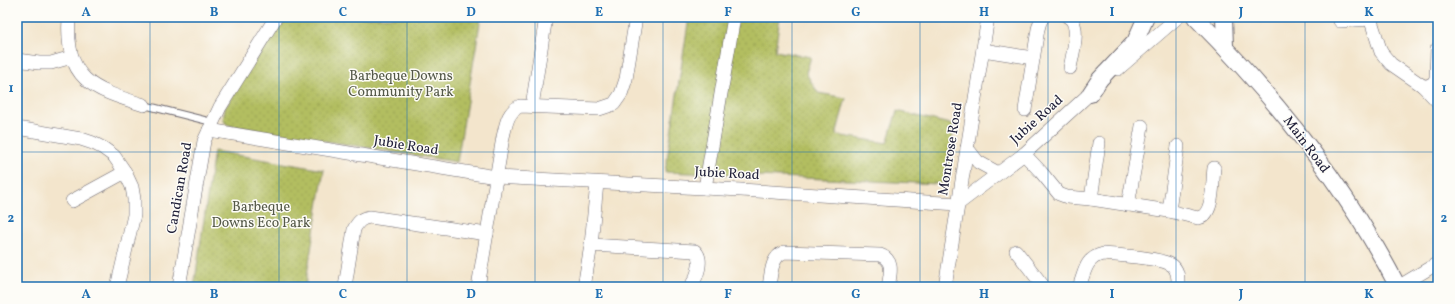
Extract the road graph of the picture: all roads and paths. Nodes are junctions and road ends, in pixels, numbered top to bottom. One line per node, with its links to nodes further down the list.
1 (69, 17): 18 (street)
2 (276, 17): 28 (street, Candican Road)
3 (546, 17): 26 (street)
4 (636, 17): 26 (street)
5 (734, 17): 40 (street)
6 (988, 17): 17 (street, Montrose Road)
7 (1043, 17): 19 (street)
8 (1068, 17): 21 (street)
9 (1146, 17): 23 (street)
10 (1178, 17): 23 (street, Jubie Road)
11 (1195, 17): 15 (street, Main Road)
12 (1224, 17): 15 (street)
13 (1371, 18): 14 (street); 22 (street)
14 (1340, 21)
15 (1225, 47): 62 (street, Main Road)
16 (1437, 49): 22 (street)
17 (983, 50): 19 (street); 33 (street, Montrose Road)
18 (72, 57): 20 (street); 25 (street)
19 (1033, 58): 27 (street)
20 (17, 60)
21 (1070, 68)
22 (1423, 86): 24 (street)
23 (1090, 94): 34 (street, Jubie Road)
24 (1438, 102)
25 (144, 105): 28 (lane)
26 (532, 106): 38 (street)
27 (1024, 110)
28 (210, 126): 38 (street, Jubie Road); 51 (street, Candican Road)
29 (1142, 126): 44 (street)
30 (17, 128): 36 (street)
31 (1099, 143): 41 (street)
32 (1178, 146): 45 (street)
33 (967, 148): 37 (street); 43 (street, Montrose Road)
34 (1024, 154): 37 (street, Jubie Road); 41 (street)
35 (1214, 168): 45 (street)
36 (125, 172): 42 (street); 50 (street)
37 (998, 173): 43 (street, Jubie Road)
38 (496, 177): 39 (street, Jubie Road); 46 (street)
39 (597, 183): 40 (street, Jubie Road); 47 (street)
40 (705, 188): 43 (street, Jubie Road)
41 (1091, 199): 44 (street)
42 (72, 201)
43 (958, 204): 58 (street, Montrose Road)
44 (1128, 205): 45 (street)
45 (1169, 211)
46 (487, 234): 52 (street); 53 (street)
47 (591, 246): 54 (street); 55 (street)
48 (1016, 251): 59 (street)
49 (1438, 263): 62 (street)
50 (117, 287)
51 (179, 287)
52 (345, 287)
53 (478, 287)
54 (584, 287)
55 (690, 287)
56 (769, 287): 57 (street)
57 (888, 287)
58 (945, 287)
59 (1044, 287)
60 (1079, 287): 61 (street)
61 (1178, 287)
62 (1398, 287)

